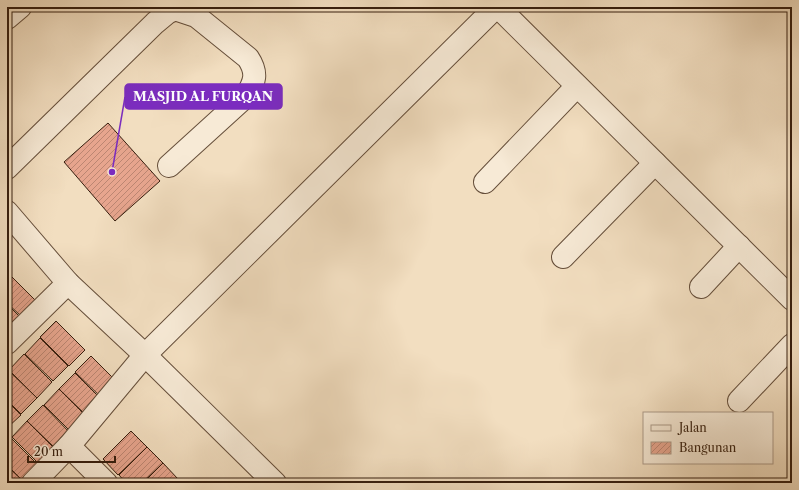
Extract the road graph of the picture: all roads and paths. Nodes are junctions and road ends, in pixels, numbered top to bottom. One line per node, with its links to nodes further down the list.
1 (20, 7): 3 (street)
2 (497, 7): 4 (street); 17 (street)
3 (7, 18)
4 (577, 86): 5 (street); 8 (street)
5 (654, 163): 10 (street); 11 (street)
6 (169, 166): 7 (street)
7 (7, 168)
8 (485, 182)
9 (7, 212): 12 (street)
10 (739, 246): 13 (street); 14 (street)
11 (563, 257)
12 (68, 283): 15 (street); 17 (street)
13 (701, 287)
14 (792, 299)
15 (7, 343)
16 (792, 345): 18 (street)
17 (145, 355): 19 (street); 22 (street)
18 (739, 401)
19 (69, 446): 20 (street); 21 (street)
20 (33, 483)
21 (106, 483)
22 (275, 483)

